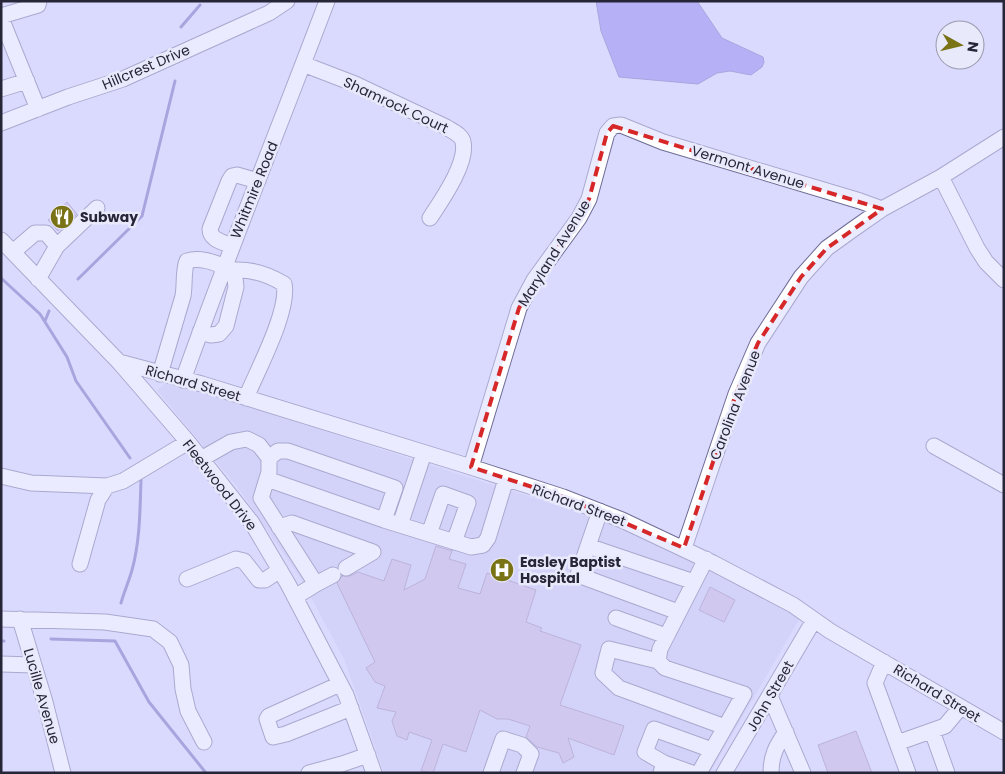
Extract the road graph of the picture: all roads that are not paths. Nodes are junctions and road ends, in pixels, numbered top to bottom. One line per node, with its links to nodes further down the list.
1 (39, 1): 4 (street)
2 (287, 1): 8 (street, Hillcrest Drive)
3 (326, 1): 5 (street, Whitmire Road)
4 (1, 17): 6 (street)
5 (303, 64): 13 (street, Whitmire Road); 16 (street, Shamrock Court)
6 (27, 81): 7 (street); 8 (street)
7 (1, 89)
8 (38, 109): 9 (street, Hillcrest Drive)
9 (1, 123)
10 (613, 126): 15 (street, Vermont Avenue); 34 (street, Maryland Avenue)
11 (1004, 138): 12 (street, Carolina Avenue)
12 (941, 177): 15 (street, Carolina Avenue); 23 (street)
13 (258, 181): 19 (street, Whitmire Road); 19 (street)
14 (97, 208): 18 (street)
15 (882, 209): 47 (street, Carolina Avenue)
16 (430, 218)
17 (1, 240): 20 (street, Fleetwood Drive)
18 (57, 246): 20 (street); 22 (street)
19 (232, 246): 21 (street, Whitmire Road)
20 (13, 252): 22 (street, Fleetwood Drive)
21 (229, 268): 24 (street, Whitmire Road); 24 (street); 26 (street); 28 (street)
22 (38, 278): 25 (street, Fleetwood Drive)
23 (1004, 280)
24 (200, 332): 27 (street, Whitmire Road)
25 (119, 362): 26 (street, Richard Street); 29 (street, Fleetwood Drive)
26 (160, 374): 27 (street, Richard Street)
27 (183, 380): 28 (street, Richard Street)
28 (246, 398): 31 (street, Richard Street)
29 (188, 442): 33 (street, Fleetwood Drive); 38 (street)
30 (934, 446): 39 (street)
31 (424, 453): 34 (street, Richard Street); 42 (street)
32 (269, 458): 33 (street); 36 (street); 41 (street)
33 (200, 459): 50 (street, Fleetwood Drive)
34 (471, 468): 37 (street, Richard Street)
35 (1, 476): 38 (street)
36 (267, 479): 41 (street); 43 (street)
37 (506, 479): 40 (street, Richard Street); 45 (street)
38 (107, 486): 49 (street)
39 (1004, 486)
40 (600, 511): 46 (street); 47 (street, Richard Street)
41 (384, 520): 42 (street)
42 (400, 524): 44 (street)
43 (280, 527): 53 (street); 53 (street)
44 (429, 534): 45 (street); 45 (street)
45 (454, 542)
46 (588, 546): 52 (street); 55 (street)
47 (684, 548): 48 (street, Richard Street)
48 (706, 559): 52 (street); 59 (street, Richard Street)
49 (80, 564)
50 (280, 570): 51 (street); 54 (street, Fleetwood Drive)
51 (187, 579)
52 (694, 582): 55 (street)
53 (316, 584): 54 (street)
54 (295, 596): 65 (street, Fleetwood Drive)
55 (678, 612): 60 (street)
56 (616, 618): 60 (street)
57 (1, 619): 58 (street)
58 (20, 619): 64 (street, Lucille Avenue); 73 (street)
59 (814, 620): 62 (street, Richard Street); 66 (street, John Street)
60 (666, 636): 61 (street)
61 (658, 661): 69 (street); 69 (street)
62 (884, 662): 68 (street, Richard Street); 74 (street)
63 (1, 664): 64 (street)
64 (33, 665): 78 (street, Lucille Avenue)
65 (340, 684): 67 (street, Fleetwood Drive); 67 (street)
66 (770, 696): 71 (street); 85 (street, John Street)
67 (351, 708): 76 (street, Fleetwood Drive)
68 (960, 708): 70 (street); 72 (street, Richard Street)
69 (725, 727): 75 (street)
70 (932, 731): 74 (street); 89 (street)
71 (786, 732): 86 (street); 87 (street)
72 (1004, 732)
73 (204, 742)
74 (898, 743): 88 (street)
75 (712, 750): 77 (street); 84 (street)
76 (368, 755): 79 (street); 80 (street, Fleetwood Drive)
77 (663, 768): 83 (street)
78 (63, 773)
79 (309, 773)
80 (374, 773)
81 (491, 773): 82 (street)
82 (524, 773)
83 (692, 773)
84 (699, 773)
85 (724, 773)
86 (771, 773)
87 (803, 773)
88 (908, 773)
89 (947, 773)

